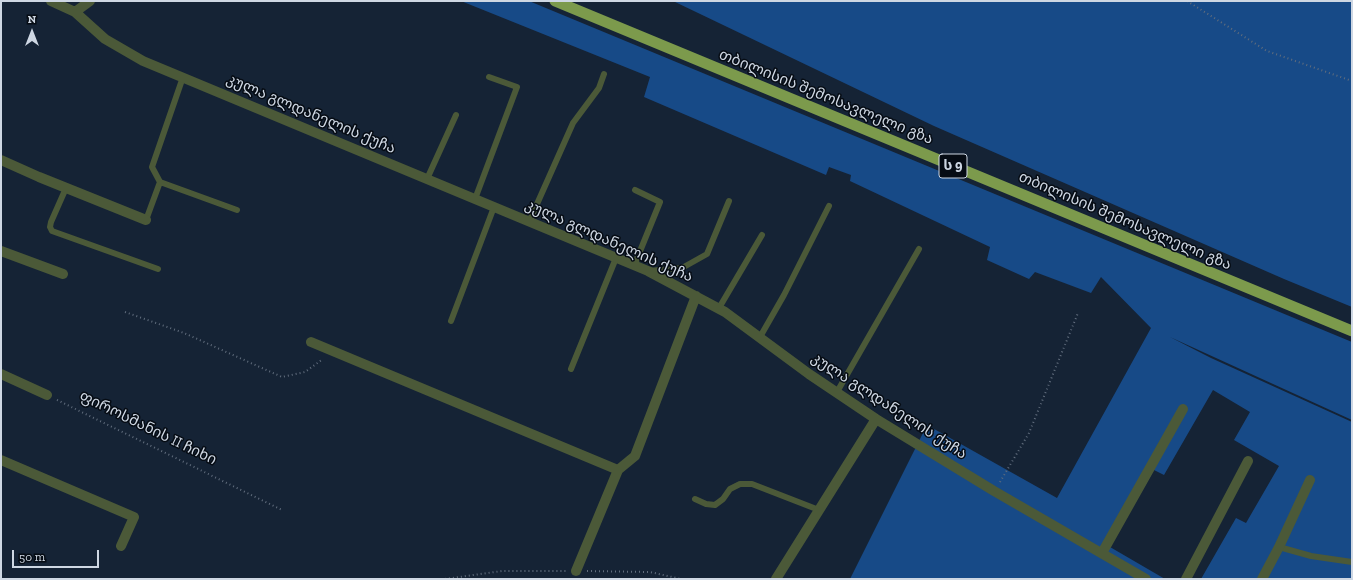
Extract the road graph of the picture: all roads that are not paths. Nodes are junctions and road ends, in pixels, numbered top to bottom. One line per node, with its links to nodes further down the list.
1 (51, 1): 4 (street, კულა გლდანელის ქუჩა)
2 (90, 1): 4 (street)
3 (554, 1): 32 (highway, თბილისის შემოსავლელი გზა / ს 9)
4 (75, 12): 6 (street, კულა გლდანელის ქუჩა)
5 (604, 74): 20 (lane)
6 (183, 77): 10 (street, კულა გლდანელის ქუჩა); 11 (lane)
7 (488, 77): 14 (lane)
8 (456, 115): 10 (lane)
9 (1, 160): 12 (street)
10 (427, 179): 14 (street, კულა გლდანელის ქუჩა)
11 (160, 182): 18 (lane); 19 (lane)
12 (66, 188): 19 (street); 26 (lane)
13 (635, 190): 25 (lane)
14 (475, 199): 17 (street, კულა გლდანელის ქუჩა)
15 (729, 202): 27 (lane)
16 (828, 206): 33 (lane)
17 (494, 207): 20 (street, კულა გლდანელის ქუჩა); 31 (lane)
18 (237, 210)
19 (146, 220)
20 (529, 222): 24 (street, კულა გლდანელის ქუჩა)
21 (762, 235): 30 (lane)
22 (919, 249): 37 (lane)
23 (1, 251): 28 (street)
24 (616, 258): 25 (street, კულა გლდანელის ქუჩა); 35 (lane)
25 (634, 266): 27 (street, კულა გლდანელის ქუჩა)
26 (158, 269)
27 (648, 271): 29 (street, კულა გლდანელის ქუჩა)
28 (63, 274)
29 (696, 296): 30 (street, კულა გლდანელის ქუჩა); 43 (street)
30 (719, 308): 33 (street, კულა გლდანელის ქუჩა)
31 (451, 321)
32 (1352, 331)
33 (760, 337): 37 (street, კულა გლდანელის ქუჩა)
34 (311, 342): 43 (street)
35 (571, 369)
36 (1, 374): 38 (street)
37 (837, 392): 40 (street, კულა გლდანელის ქუჩა)
38 (47, 395)
39 (1184, 409): 49 (street)
40 (876, 419): 46 (street); 49 (street, კულა გლდანელის ქუჩა)
41 (1, 460): 47 (street)
42 (1248, 461): 54 (street)
43 (618, 470): 51 (street)
44 (1310, 480): 48 (street)
45 (695, 499): 46 (lane)
46 (819, 510): 52 (street)
47 (121, 546)
48 (1280, 547): 50 (lane); 55 (street)
49 (1102, 553): 53 (street, კულა გლდანელის ქუჩა)
50 (1352, 562)
51 (576, 571)
52 (776, 579)
53 (1146, 579)
54 (1186, 579)
55 (1262, 579)

